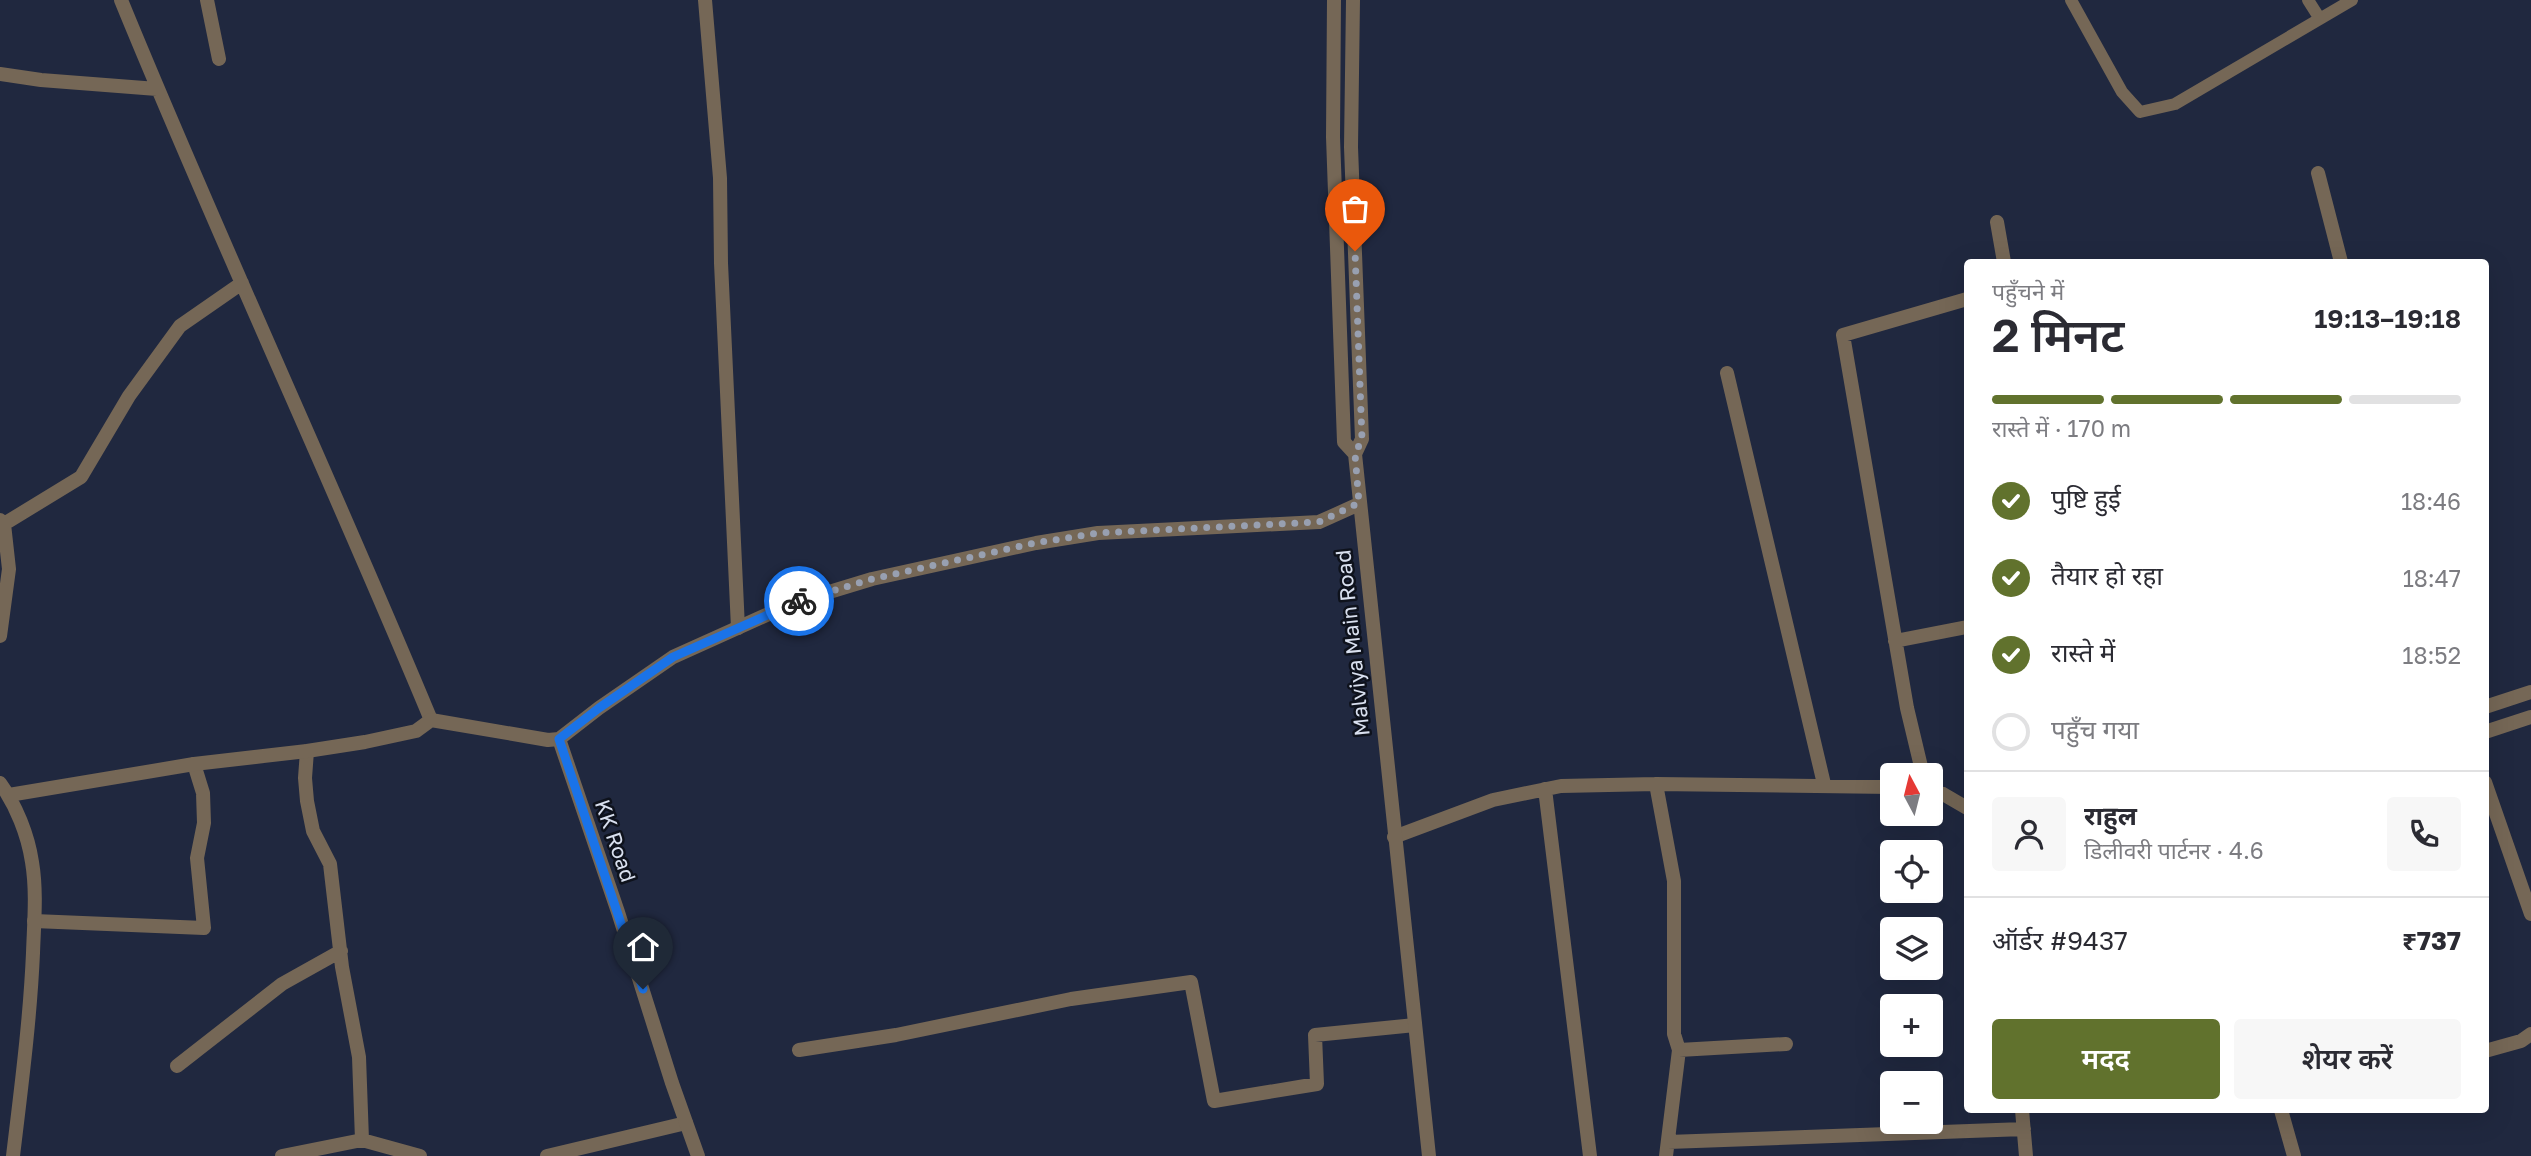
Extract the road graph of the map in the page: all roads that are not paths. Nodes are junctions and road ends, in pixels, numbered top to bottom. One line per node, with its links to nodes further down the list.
1 (121, 0): 12 (street)
2 (207, 0): 10 (street)
3 (705, 0): 25 (street)
4 (1334, 0): 20 (street)
5 (1353, 0): 19 (street, Malviya Main Road)
6 (2071, 0): 9 (lane)
7 (2308, 0): 9 (lane)
8 (2352, 0): 9 (lane)
9 (2320, 19)
10 (219, 59)
11 (0, 74): 12 (street)
12 (157, 89): 17 (street)
13 (2318, 173): 16 (street)
14 (1997, 222): 15 (street)
15 (2003, 259)
16 (2340, 259)
17 (242, 283): 24 (street); 32 (street)
18 (1964, 300): 28 (street)
19 (1357, 303): 20 (street); 22 (street, Malviya Main Road)
20 (1339, 305): 22 (street)
21 (1727, 373): 39 (street)
22 (1355, 454): 23 (street, Malviya Main Road)
23 (1359, 503): 25 (street); 46 (street, Malviya Main Road)
24 (2, 522): 27 (street)
25 (738, 628): 34 (street)
26 (1964, 628): 28 (street)
27 (0, 636)
28 (1895, 641): 36 (street)
29 (2531, 692): 30 (street)
30 (2489, 706)
31 (2531, 717): 33 (street)
32 (431, 720): 34 (street); 35 (street)
33 (2489, 731)
34 (559, 739): 59 (street, KK Road)
35 (307, 751): 37 (street); 49 (street)
36 (1920, 763)
37 (194, 764): 41 (street); 48 (street)
38 (1656, 784): 39 (street); 42 (street); 55 (street)
39 (1824, 784): 40 (street)
40 (1880, 786)
41 (4, 789): 48 (street)
42 (1545, 789): 46 (street); 69 (street)
43 (2489, 793): 47 (street)
44 (1943, 794): 45 (street)
45 (1964, 806)
46 (1394, 837): 50 (street, Malviya Main Road)
47 (2531, 914)
48 (34, 921): 63 (street)
49 (341, 951): 56 (street); 61 (street)
50 (1415, 1025): 54 (street); 68 (street, Malviya Main Road)
51 (2531, 1034): 53 (street)
52 (1787, 1044): 55 (street)
53 (2489, 1050)
54 (799, 1051)
55 (1679, 1051): 62 (street)
56 (177, 1066)
57 (2022, 1113): 60 (street)
58 (2285, 1113): 71 (street)
59 (686, 1123): 66 (street); 67 (street, KK Road)
60 (2024, 1129): 62 (street); 70 (street)
61 (362, 1140): 64 (street); 65 (street)
62 (1667, 1149)
63 (13, 1156)
64 (282, 1156)
65 (420, 1156)
66 (547, 1156)
67 (698, 1156)
68 (1429, 1156)
69 (1590, 1156)
70 (2026, 1156)
71 (2294, 1156)

